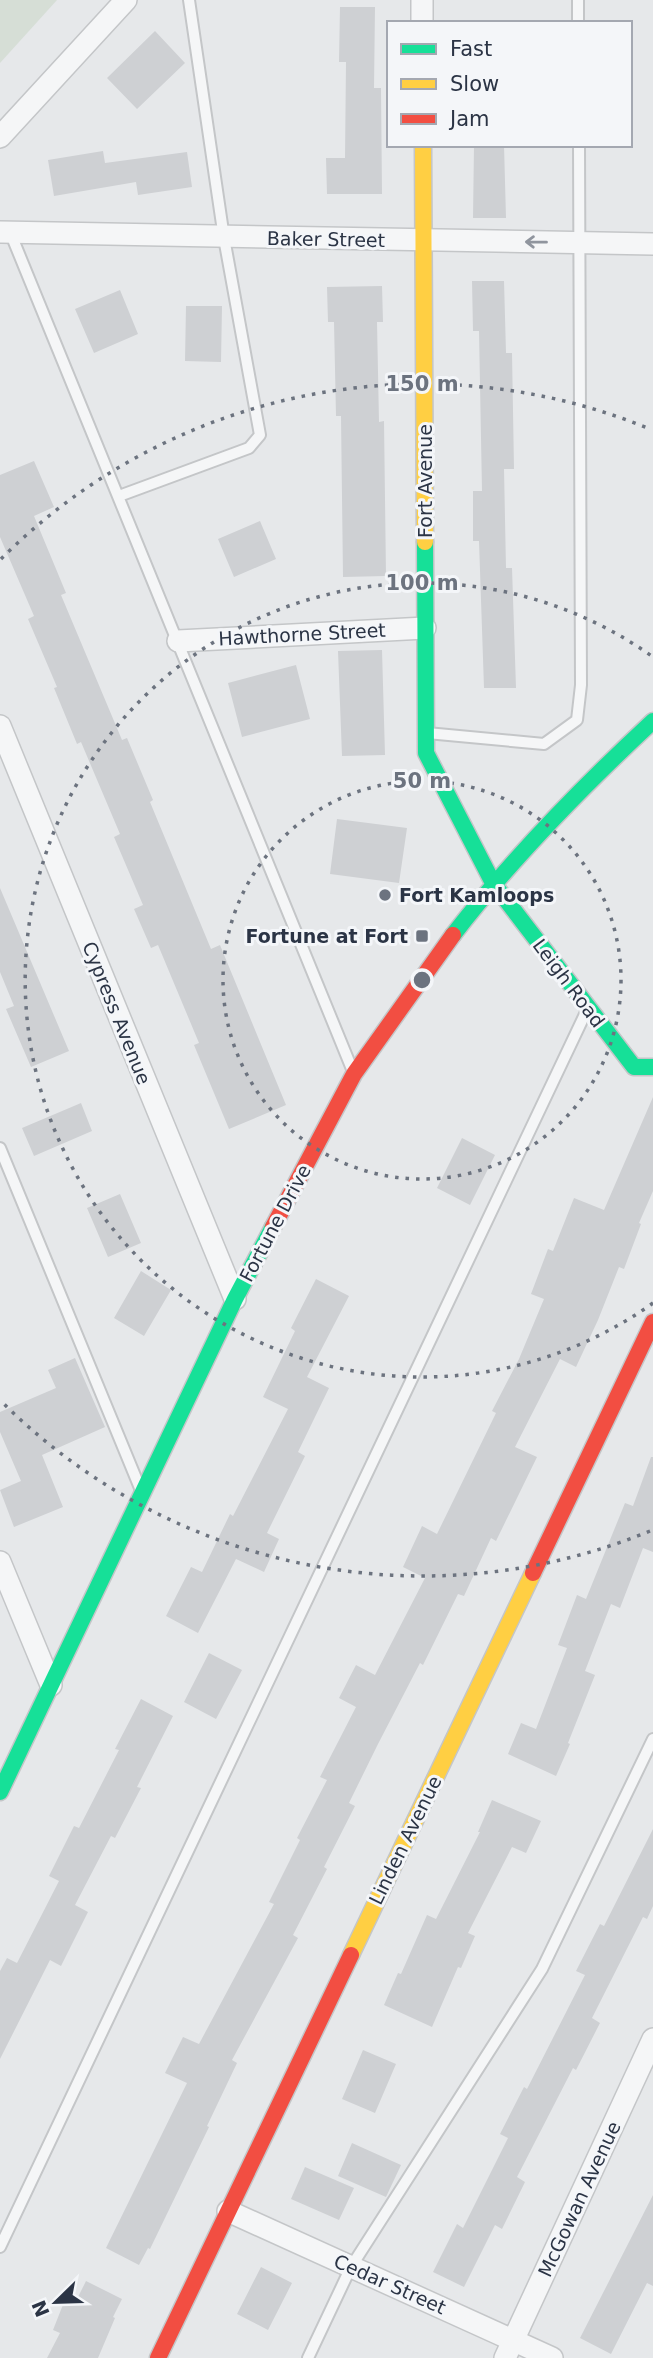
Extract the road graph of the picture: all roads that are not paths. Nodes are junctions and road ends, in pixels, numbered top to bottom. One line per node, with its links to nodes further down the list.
1 (126, 0): 7 (street)
2 (189, 0): 11 (lane)
3 (422, 0): 5 (street)
4 (578, 0): 6 (lane)
5 (422, 21)
6 (579, 21)
7 (0, 136)
8 (423, 147): 12 (street, Fort Avenue)
9 (579, 147): 13 (lane)
10 (5, 232): 11 (street, Baker Street); 15 (lane)
11 (224, 238): 12 (street, Baker Street); 15 (lane)
12 (424, 240): 13 (street, Baker Street, one-way to 12); 16 (street, Fort Avenue)
13 (580, 243): 14 (street, Baker Street); 20 (lane)
14 (653, 244)
15 (119, 496): 17 (lane)
16 (425, 628): 17 (street, Hawthorne Street); 20 (street, Fort Avenue)
17 (178, 641): 24 (lane)
18 (653, 721): 21 (street, Fortune Drive)
19 (0, 726): 26 (street, Cypress Avenue)
20 (425, 733): 21 (street, Fort Avenue)
21 (493, 884): 22 (street, Leigh Road); 24 (street, Fortune Drive)
22 (588, 1008): 23 (street, Leigh Road); 35 (lane)
23 (653, 1067)
24 (354, 1074): 26 (street, Fortune Drive)
25 (0, 1148): 28 (lane)
26 (235, 1299): 28 (street, Fortune Drive)
27 (653, 1322): 34 (street, Linden Avenue)
28 (142, 1493): 30 (street, Fortune Drive)
29 (0, 1562): 30 (street)
30 (51, 1685): 32 (street, Fortune Drive)
31 (653, 1739): 36 (lane)
32 (0, 1793)
33 (653, 2039): 37 (street, McGowan Avenue)
34 (228, 2211): 36 (street, Cedar Street); 38 (street, Linden Avenue)
35 (0, 2247)
36 (351, 2267): 37 (street, Cedar Street); 39 (lane)
37 (509, 2349): 40 (street, Cedar Street)
38 (158, 2358)
39 (308, 2358)
40 (552, 2358)

